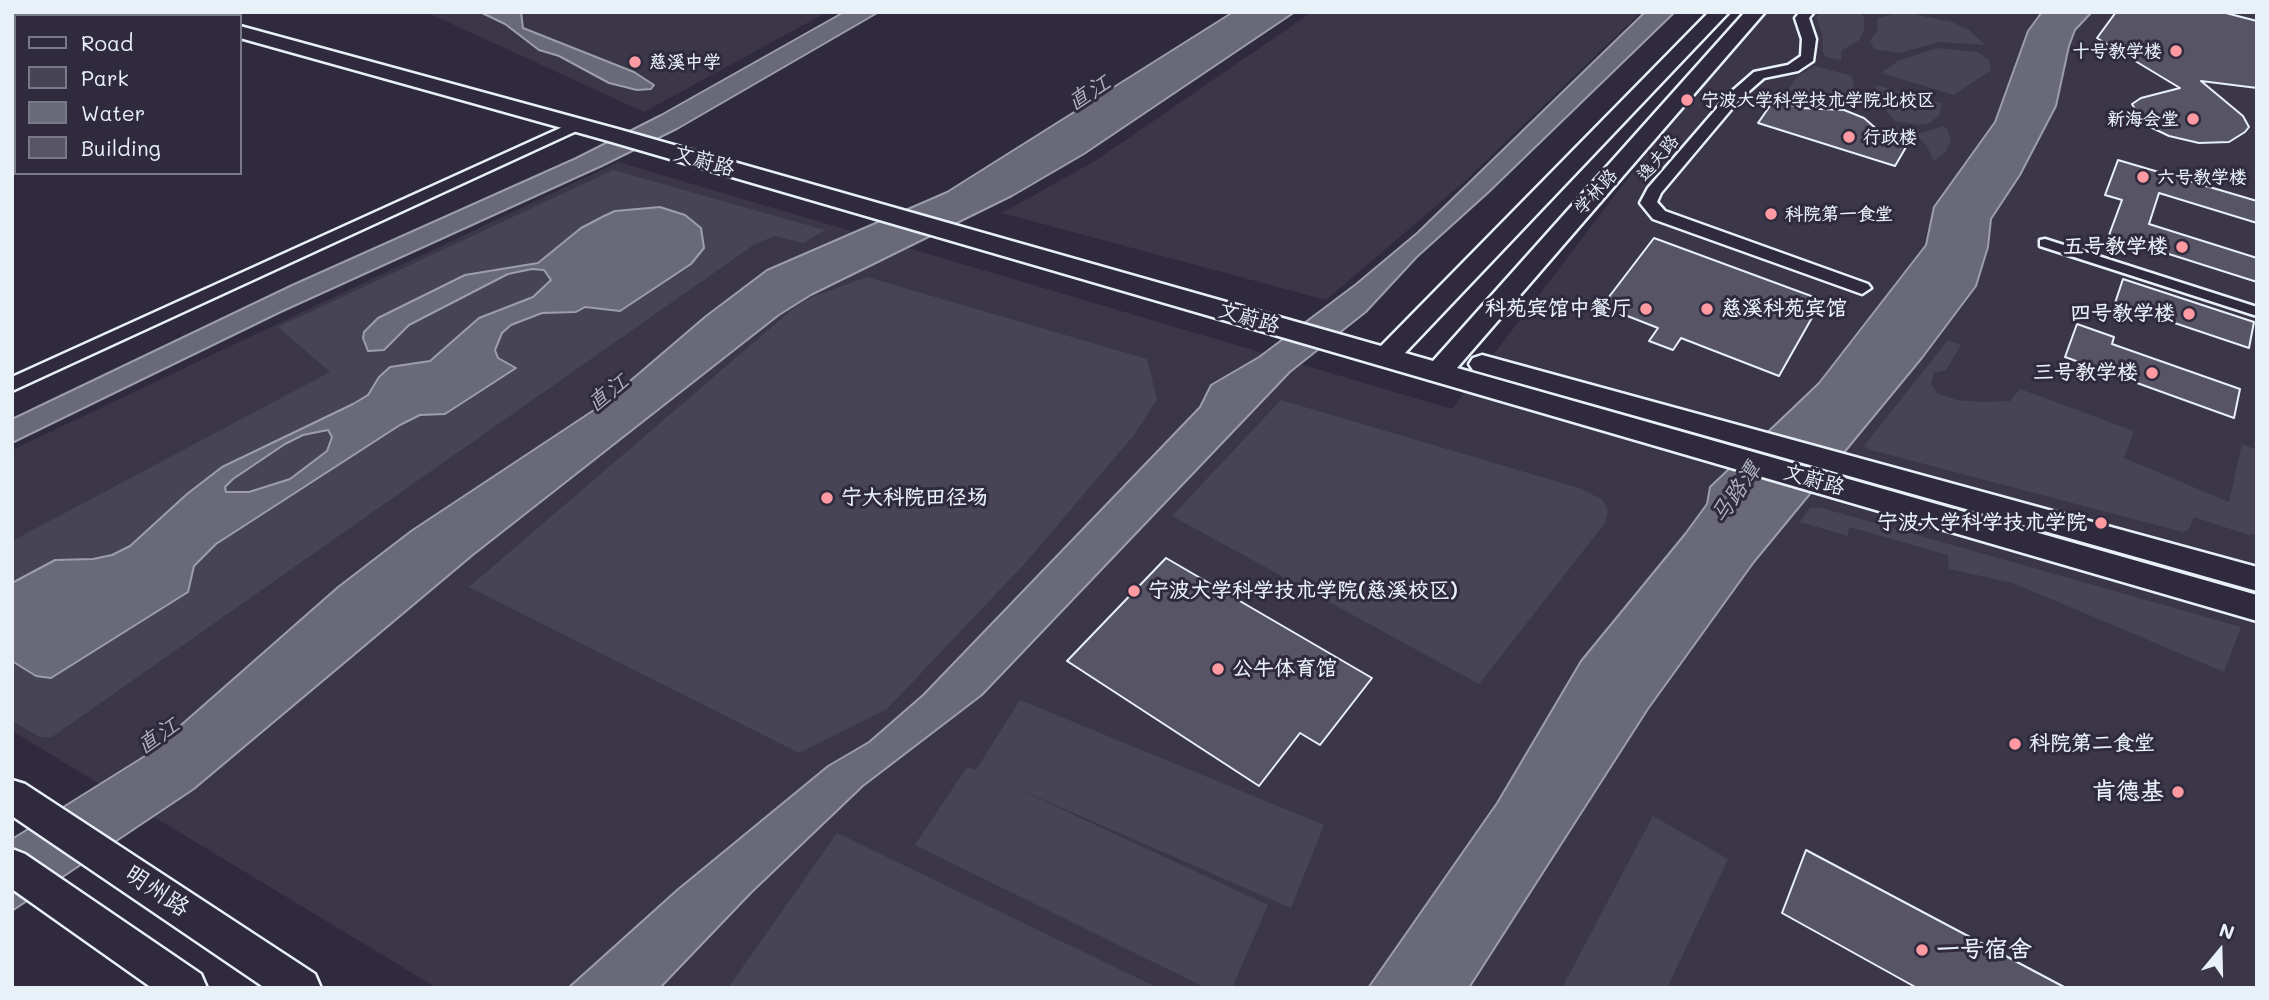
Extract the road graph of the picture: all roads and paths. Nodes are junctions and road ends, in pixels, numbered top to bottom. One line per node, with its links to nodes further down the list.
1 (1720, 12): 11 (main road, 学林路)
2 (1756, 12): 12 (main road, 学林路)
3 (1807, 12): 9 (street, 逸夫路)
4 (242, 22): 7 (main road, 文蔚路)
5 (242, 33): 6 (main road, 文蔚路)
6 (578, 125): 7 (main road, 文蔚路); 13 (street)
7 (627, 132): 11 (main road, 文蔚路)
8 (2045, 243): 10 (street)
9 (1862, 288)
10 (2257, 312)
11 (1394, 349): 12 (main road, 文蔚路)
12 (1445, 364): 14 (main road, 文蔚路)
13 (12, 386)
14 (1831, 473): 15 (main road, 文蔚路); 16 (main road, 文蔚路)
15 (2257, 579)
16 (2257, 608)
17 (18, 800): 20 (main road, 明州路)
18 (12, 867): 19 (main road)
19 (187, 988)
20 (301, 988)

